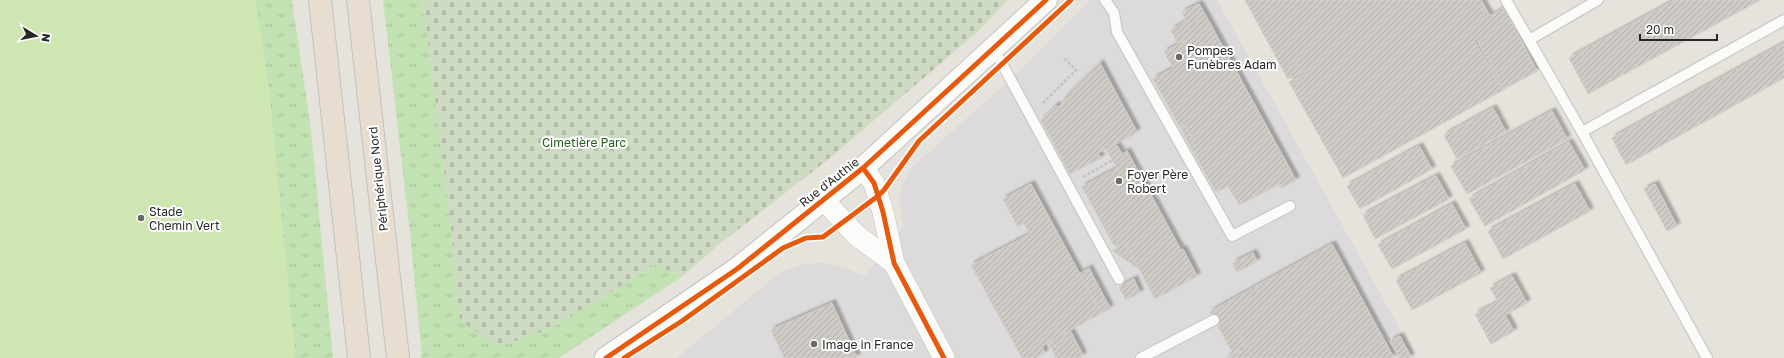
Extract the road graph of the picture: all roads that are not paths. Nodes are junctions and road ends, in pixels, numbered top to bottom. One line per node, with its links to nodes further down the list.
1 (320, 0): 17 (highway)
2 (358, 0): 18 (highway, Périphérique Nord)
3 (1046, 0): 9 (street, Rue d'Authie)
4 (1105, 0): 13 (lane)
5 (1506, 0): 8 (lane)
6 (1598, 0): 8 (lane)
7 (1784, 20): 10 (lane)
8 (1529, 40): 10 (lane)
9 (994, 49): 11 (street, Rue d'Authie); 15 (lane)
10 (1582, 132): 22 (lane)
11 (863, 168): 12 (street, Rue d'Authie); 14 (street)
12 (823, 199): 14 (street); 19 (street, Rue d'Authie)
13 (1290, 206)
14 (894, 263): 20 (street)
15 (1119, 279)
16 (1214, 320): 21 (lane)
17 (359, 358)
18 (398, 358)
19 (606, 358)
20 (944, 358)
21 (1141, 358)
22 (1707, 358)

